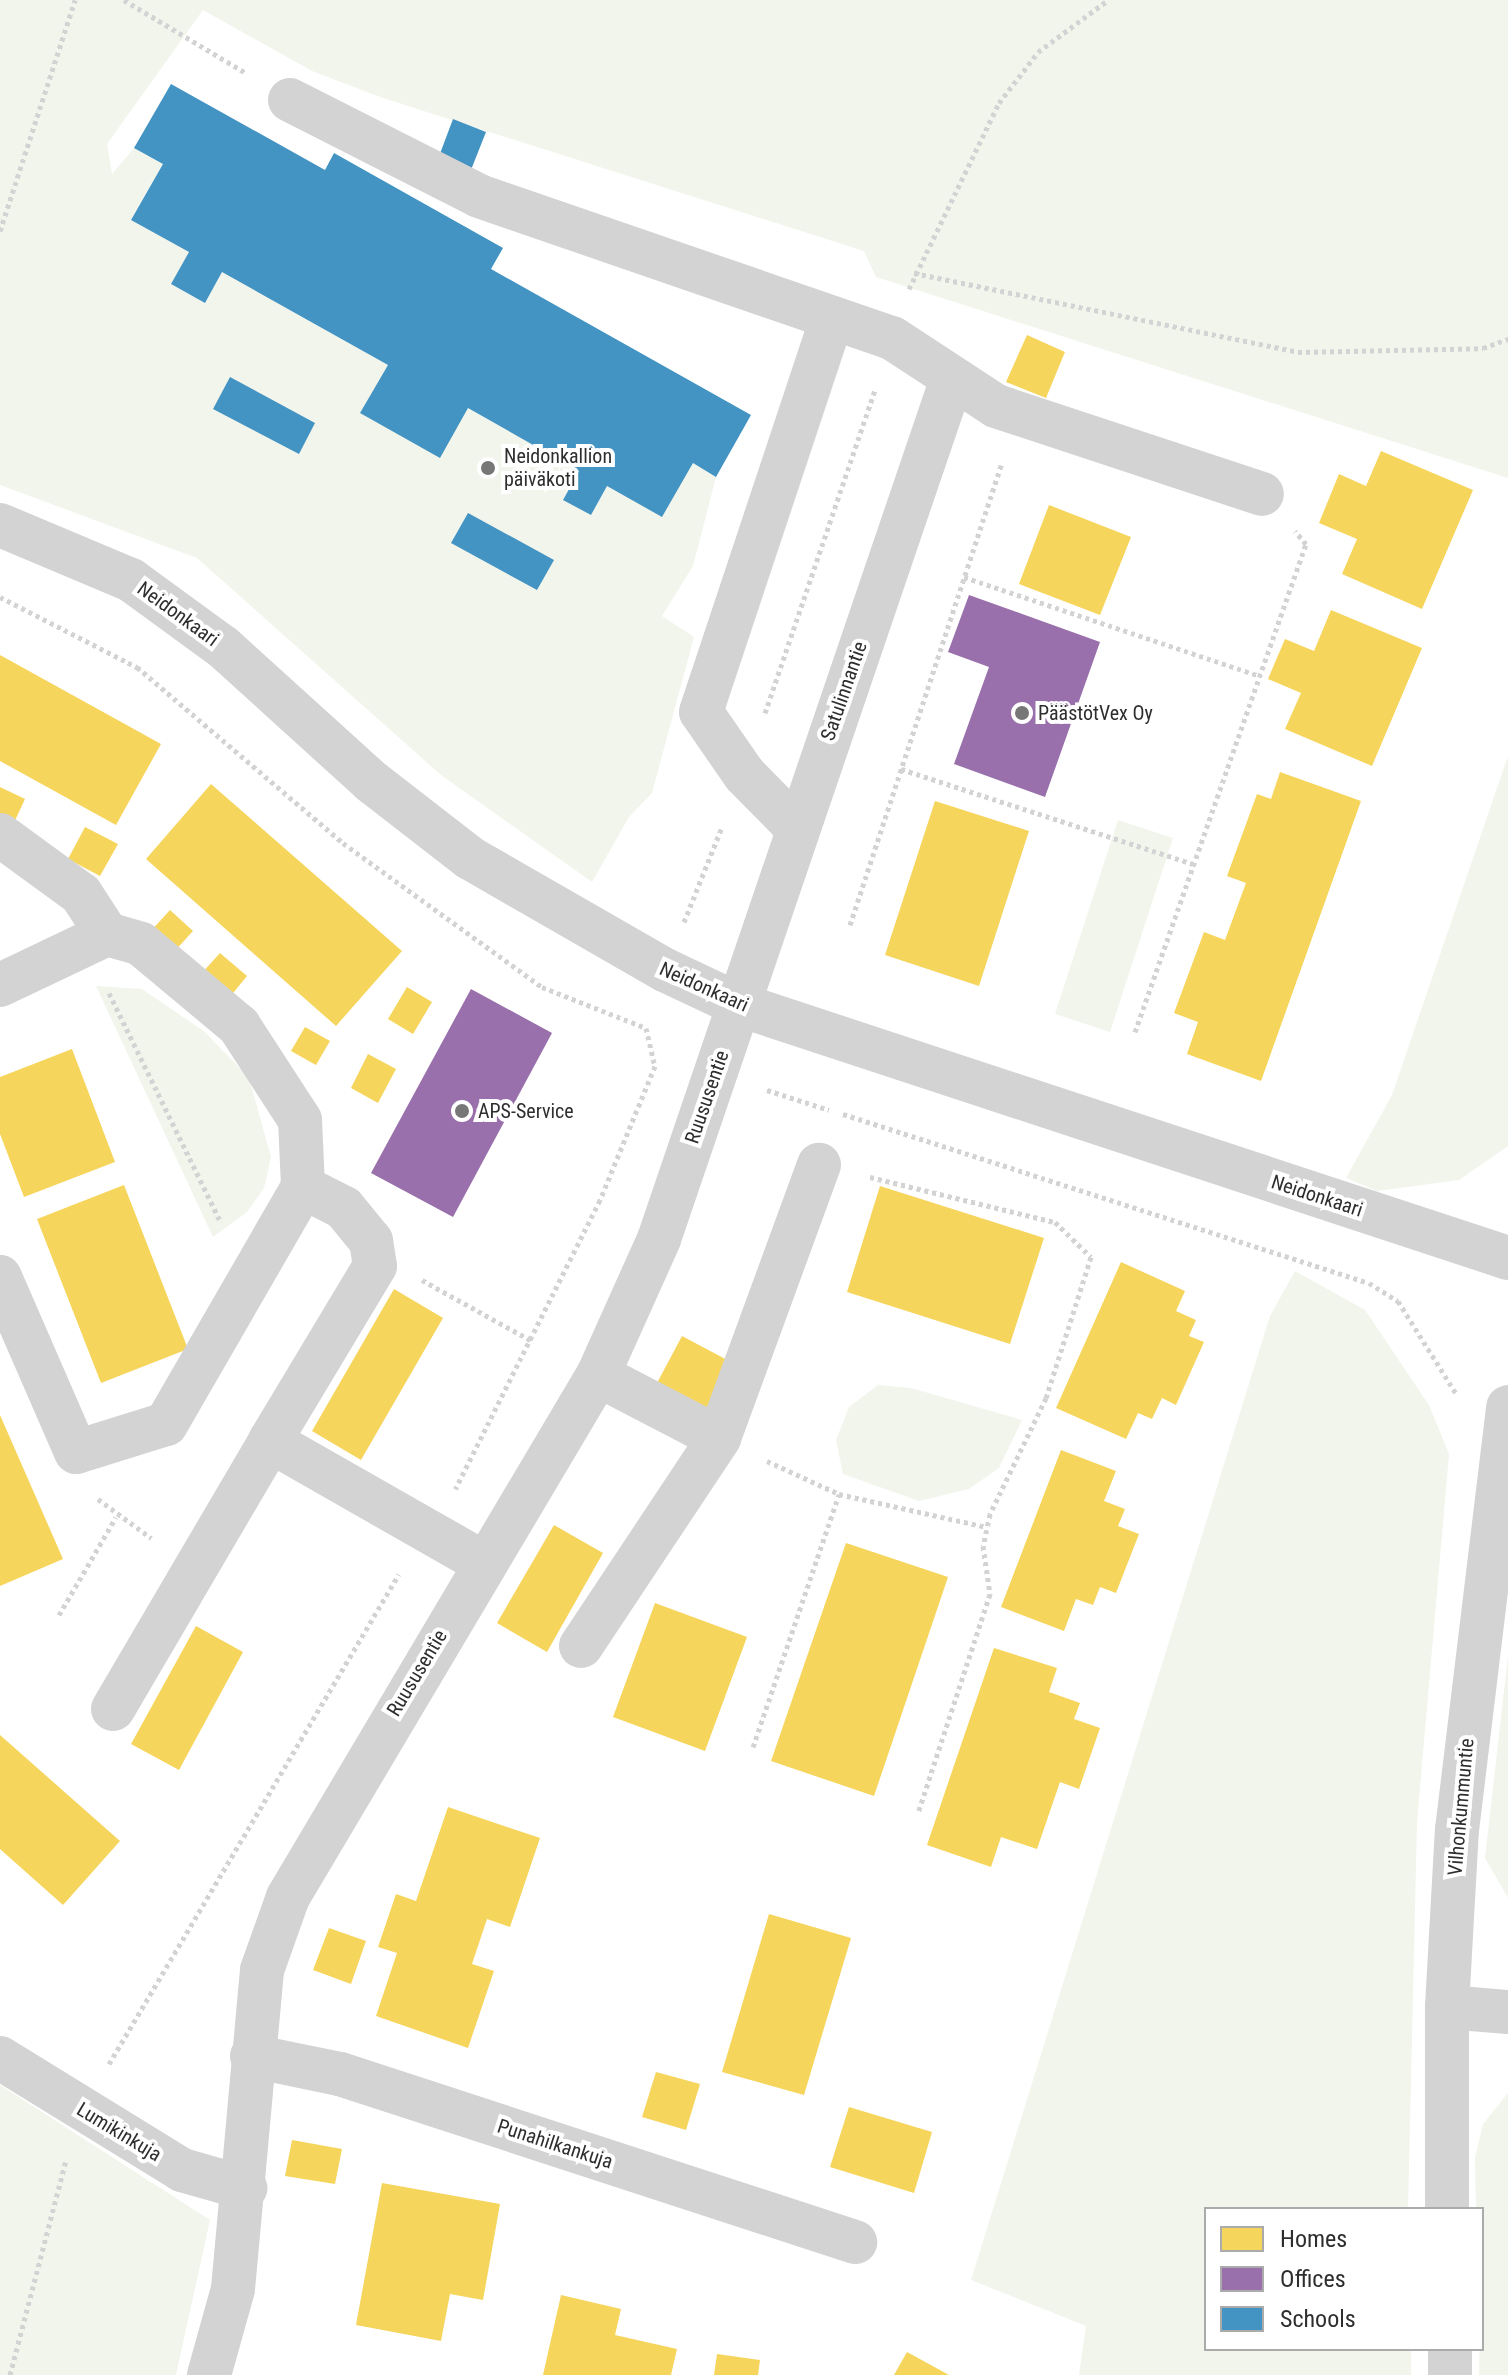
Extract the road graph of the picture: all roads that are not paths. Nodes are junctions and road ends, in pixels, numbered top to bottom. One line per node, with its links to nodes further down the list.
1 (290, 100): 2 (street)
2 (832, 318): 3 (street); 6 (street)
3 (952, 379): 4 (street); 6 (street, Satulinnantie)
4 (1262, 494)
5 (0, 525): 10 (street, Neidonkaari)
6 (796, 827): 10 (street, Satulinnantie)
7 (0, 835): 8 (street)
8 (95, 938): 9 (street); 12 (street)
9 (0, 985)
10 (737, 1004): 13 (street, Neidonkaari); 15 (street, Ruususentie)
11 (819, 1165): 17 (street)
12 (303, 1187): 14 (street); 18 (street)
13 (1508, 1258)
14 (0, 1277)
15 (598, 1375): 17 (street); 19 (street, Ruususentie)
16 (1508, 1407): 22 (street, Vilhonkummuntie)
17 (719, 1438): 20 (street)
18 (270, 1441): 19 (street); 21 (street)
19 (484, 1563): 24 (street, Ruususentie)
20 (581, 1646)
21 (113, 1709)
22 (1447, 2007): 23 (street); 27 (street, Vilhonkummuntie)
23 (1508, 2012)
24 (252, 2056): 26 (street, Ruususentie); 28 (street, Punahilkankuja)
25 (0, 2058): 26 (street, Lumikinkuja)
26 (245, 2188): 30 (street, Ruususentie)
27 (1447, 2207)
28 (855, 2242)
29 (1450, 2351): 31 (street)
30 (209, 2375)
31 (1450, 2375)

